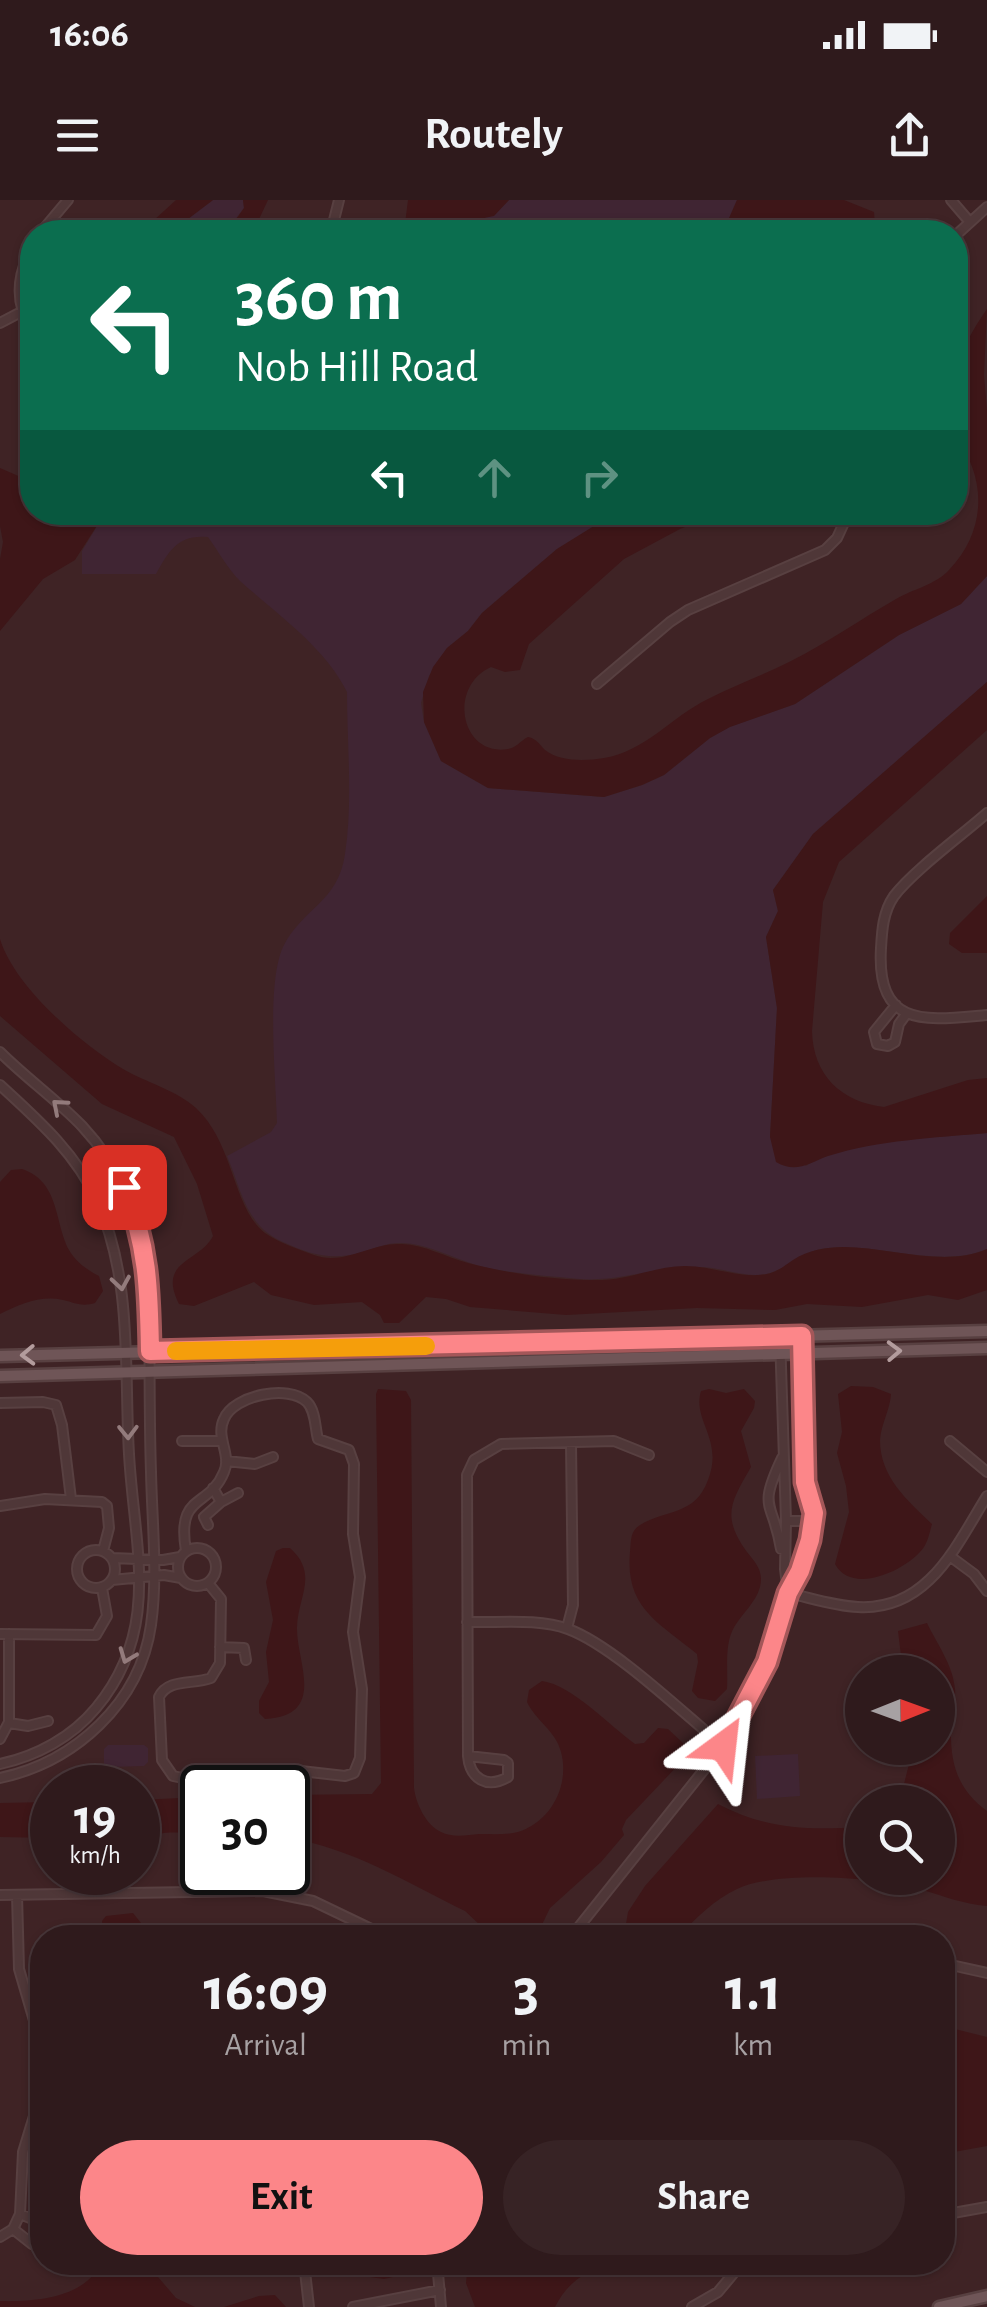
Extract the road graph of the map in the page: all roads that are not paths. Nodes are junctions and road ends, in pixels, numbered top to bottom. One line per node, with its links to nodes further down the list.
1 (68, 200): 4 (street)
2 (951, 200): 5 (street)
3 (987, 208): 6 (street)
4 (51, 220)
5 (967, 220)
6 (969, 222)
7 (843, 525): 8 (street)
8 (597, 684)
9 (987, 812): 10 (street)
10 (901, 1009): 10 (street); 11 (street)
11 (987, 1015)
12 (0, 1052): 18 (street, one-way to 12)
13 (0, 1086): 19 (street, one-way to 19)
14 (987, 1331): 16 (main road)
15 (780, 1336): 16 (main road); 18 (main road); 21 (street)
16 (802, 1336): 20 (street)
17 (987, 1348): 20 (main road, one-way to 17)
18 (150, 1351): 19 (main road); 24 (street)
19 (126, 1352): 22 (main road, one-way to 22); 23 (street)
20 (802, 1353): 21 (main road); 33 (street)
21 (780, 1354): 24 (main road); 32 (street)
22 (0, 1356)
23 (127, 1372): 24 (main road); 25 (main road); 51 (street, one-way to 51)
24 (150, 1372): 50 (street)
25 (0, 1376)
26 (0, 1403): 40 (street)
27 (182, 1441): 28 (street)
28 (222, 1441): 35 (street); 64 (street)
29 (950, 1441): 36 (street)
30 (571, 1442): 31 (street); 61 (street); 62 (street)
31 (649, 1454)
32 (784, 1454): 33 (street); 44 (street); 52 (street)
33 (804, 1454): 43 (street)
34 (274, 1457): 35 (street)
35 (226, 1462): 37 (street)
36 (987, 1472)
37 (213, 1488): 41 (street); 47 (street)
38 (238, 1493): 41 (street)
39 (987, 1496): 49 (street)
40 (71, 1499): 42 (street); 46 (street)
41 (221, 1502): 45 (street)
42 (0, 1506)
43 (813, 1521): 44 (street); 60 (street)
44 (786, 1522): 52 (street)
45 (208, 1525)
46 (102, 1551): 48 (street); 58 (street)
47 (183, 1554): 50 (street); 55 (street); 57 (street)
48 (112, 1558): 51 (street); 56 (street)
49 (951, 1558): 59 (street); 60 (street)
50 (153, 1560): 51 (street); 53 (street)
51 (139, 1561): 54 (street)
52 (785, 1569): 60 (street)
53 (153, 1576): 54 (street); 55 (street); 72 (street)
54 (140, 1577): 56 (street); 71 (street, one-way to 71)
55 (181, 1578): 57 (street)
56 (112, 1580): 58 (street)
57 (208, 1583): 64 (street)
58 (102, 1588): 63 (street)
59 (987, 1591)
60 (788, 1593): 69 (street)
61 (468, 1622): 62 (street); 70 (street)
62 (567, 1628): 69 (street)
63 (4, 1634): 67 (street)
64 (220, 1647): 65 (street)
65 (246, 1660)
66 (48, 1721): 67 (street)
67 (9, 1723): 68 (street)
68 (0, 1739)
69 (723, 1746): 76 (street)
70 (468, 1756): 70 (street)
71 (0, 1764)
72 (0, 1778)
73 (0, 1895): 74 (street)
74 (17, 1895): 75 (street); 79 (street)
75 (363, 1925)
76 (580, 1925)
77 (955, 1967): 78 (street)
78 (987, 1973)
79 (30, 2007)
80 (30, 2129): 83 (street)
81 (987, 2207): 82 (street)
82 (955, 2213)
83 (17, 2222): 84 (street); 85 (street); 86 (street)
84 (30, 2223)
85 (0, 2237)
86 (30, 2241)
87 (305, 2275): 92 (street)
88 (438, 2275): 90 (street)
89 (732, 2275): 95 (street)
90 (440, 2290): 93 (street); 94 (street)
91 (987, 2296): 96 (main road)
92 (309, 2307)
93 (353, 2307)
94 (444, 2307)
95 (692, 2307)
96 (938, 2307)

